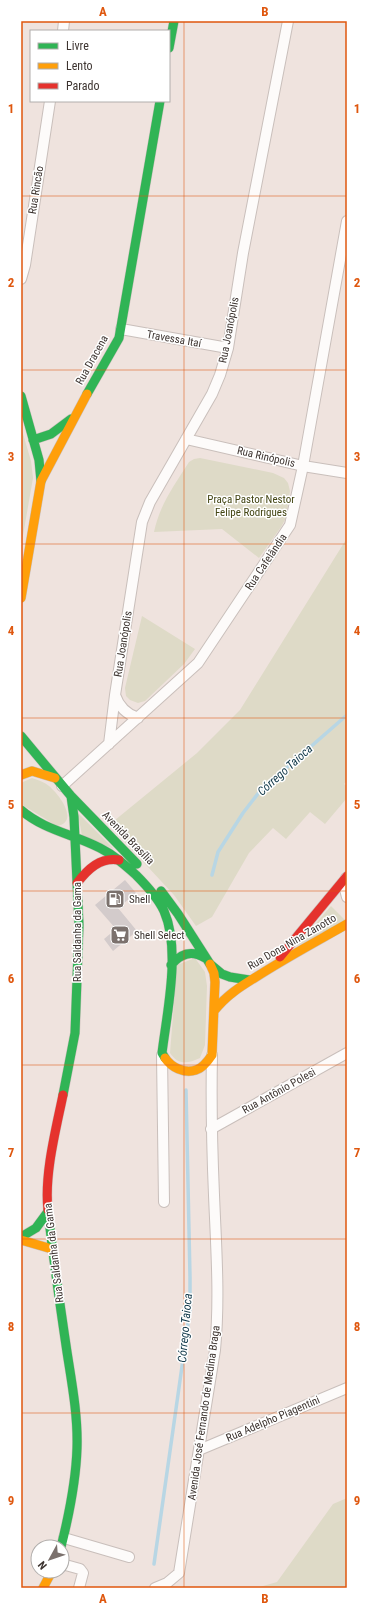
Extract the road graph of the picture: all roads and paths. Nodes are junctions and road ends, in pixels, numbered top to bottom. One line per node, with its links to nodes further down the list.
1 (174, 21): 3 (main road)
2 (288, 21): 10 (street, Rua Joanópolis)
3 (170, 43)
4 (50, 102): 7 (street, Rua Rincão)
5 (160, 102): 9 (main road, Rua Dracena)
6 (347, 221): 15 (street, Rua Cafelândia)
7 (24, 245): 8 (street, Rua Rincão)
8 (21, 279)
9 (121, 329): 10 (street, Travessa Itaí); 12 (main road, Rua Dracena)
10 (228, 348): 13 (street, Rua Joanópolis)
11 (21, 396): 14 (main road)
12 (75, 416): 14 (main road); 17 (main road, Rua Dracena)
13 (186, 439): 15 (street, Rua Rinópolis); 20 (street, Rua Joanópolis)
14 (33, 440): 17 (main road)
15 (303, 466): 16 (street, Rua Rinópolis); 21 (street, Rua Cafelândia)
16 (347, 474)
17 (41, 481): 18 (main road, Rua Dracena)
18 (23, 569): 19 (main road, Rua Dracena)
19 (21, 598)
20 (115, 695): 21 (street); 23 (street, Rua Joanópolis)
21 (138, 718): 23 (street, Rua Cafelândia)
22 (21, 736): 25 (main road, Avenida Brasília)
23 (110, 744): 25 (street, Rua Cafelândia)
24 (21, 775): 25 (main road)
25 (59, 782): 26 (main road, Avenida Brasília)
26 (71, 796): 28 (main road, Rua Saldanha da Gama); 34 (main road, Avenida Brasília)
27 (21, 810): 28 (main road, Avenida Brasília)
28 (75, 838): 29 (main road, Avenida Brasília); 31 (main road, Rua Saldanha da Gama)
29 (119, 860): 31 (main road); 36 (main road, Avenida Brasília)
30 (347, 876): 32 (street); 35 (main road)
31 (77, 883): 44 (main road, Rua Saldanha da Gama)
32 (347, 897)
33 (347, 924): 35 (main road, Rua Dona Nina Zanotto)
34 (208, 961): 36 (main road); 37 (main road, Rua Dona Nina Zanotto); 38 (main road, Avenida José Fernando de Medina Braga)
35 (276, 963): 37 (main road, Rua Dona Nina Zanotto)
36 (171, 965): 39 (main road)
37 (249, 980): 38 (main road, Rua Dona Nina Zanotto)
38 (214, 1011): 41 (main road, Avenida José Fernando de Medina Braga)
39 (162, 1053): 41 (main road); 43 (street)
40 (347, 1053): 42 (street, Rua Antônio Polesi)
41 (212, 1055): 42 (street, Avenida José Fernando de Medina Braga)
42 (211, 1129): 48 (street, Avenida José Fernando de Medina Braga)
43 (164, 1202)
44 (47, 1213): 45 (main road); 46 (main road, Rua Saldanha da Gama)
45 (21, 1239): 46 (main road)
46 (52, 1249): 49 (main road, Rua Saldanha da Gama)
47 (347, 1388): 48 (street, Rua Adelpho Piagentini)
48 (199, 1450): 56 (street, Avenida José Fernando de Medina Braga)
49 (63, 1539)
50 (70, 1544): 51 (street)
51 (129, 1557)
52 (70, 1566): 55 (street)
53 (48, 1579): 54 (main road)
54 (43, 1588)
55 (79, 1588)
56 (154, 1588)

